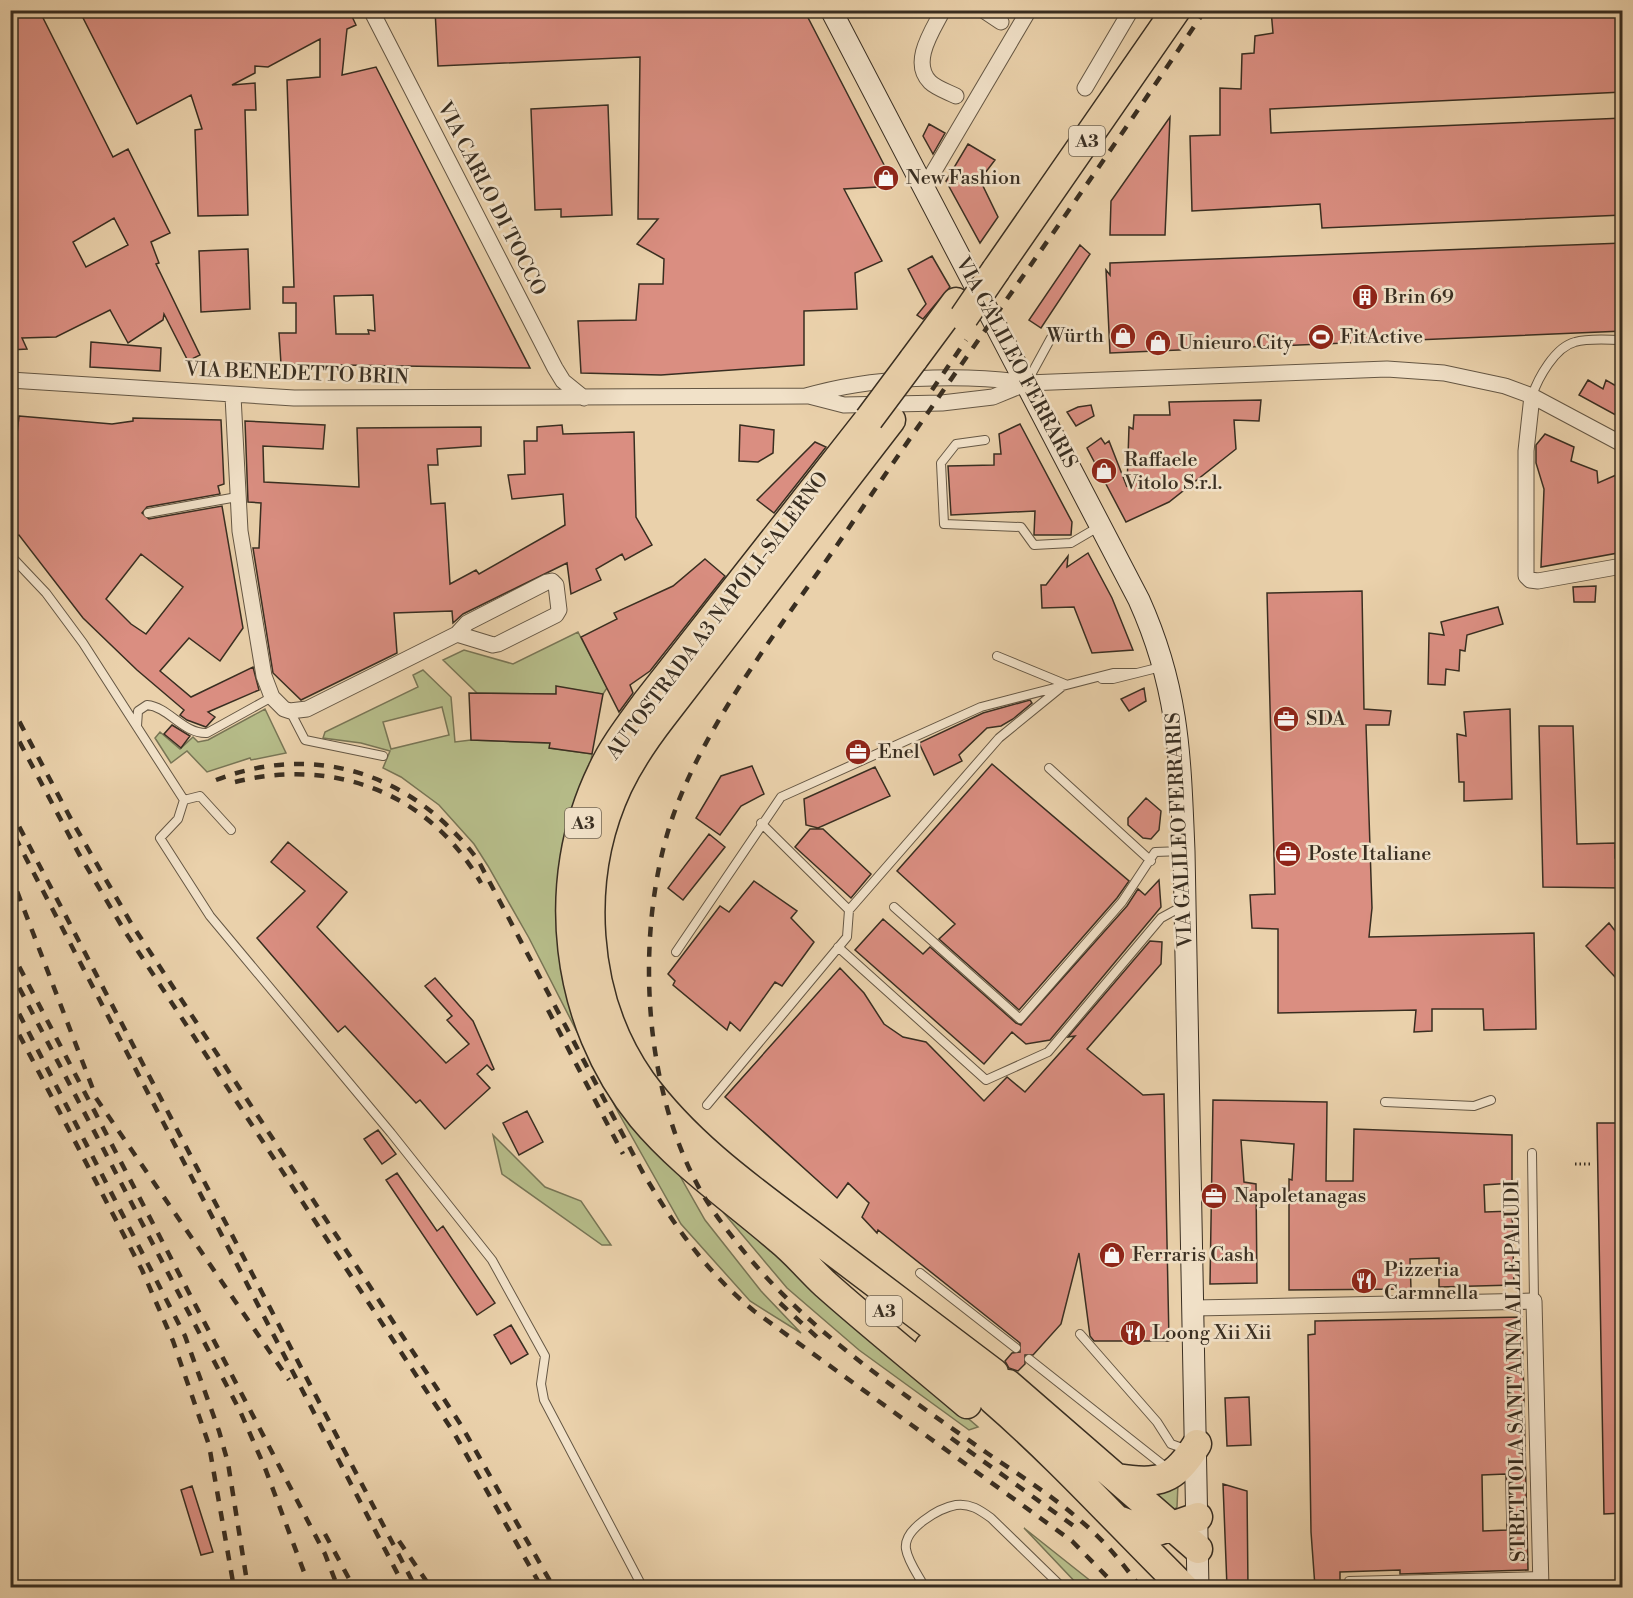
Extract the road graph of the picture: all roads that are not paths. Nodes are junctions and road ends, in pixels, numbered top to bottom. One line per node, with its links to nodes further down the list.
1 (371, 10): 21 (street, VIA CARLO DI TOCCO)
2 (831, 10): 12 (main road, VIA GALILEO FERRARIS)
3 (943, 10): 11 (street)
4 (983, 10): 9 (street)
5 (1029, 10): 12 (street)
6 (1131, 10): 10 (street)
7 (1159, 10): 13 (highway, AUTOSTRADA A3 NAPOLI-SALERNO / A3)
8 (1176, 10): 13 (highway, AUTOSTRADA A3 NAPOLI-SALERNO / A3)
9 (1001, 22)
10 (1085, 88)
11 (956, 96)
12 (924, 188): 17 (main road, VIA GALILEO FERRARIS)
13 (993, 263): 52 (highway, AUTOSTRADA A3 NAPOLI-SALERNO / A3, bridge)
14 (1051, 338): 17 (lane)
15 (1623, 340): 20 (lane)
16 (10, 380): 18 (street, VIA BENEDETTO BRIN)
17 (1027, 383): 19 (street); 19 (street); 20 (street); 26 (main road, VIA GALILEO FERRARIS)
18 (232, 396): 21 (street, VIA BENEDETTO BRIN); 24 (street)
19 (806, 396): 21 (street, VIA BENEDETTO BRIN)
20 (1533, 396): 23 (street); 28 (street)
21 (584, 398)
22 (985, 440): 26 (lane)
23 (1623, 444)
24 (237, 496): 25 (lane); 33 (street)
25 (148, 513)
26 (1101, 525): 31 (main road, VIA GALILEO FERRARIS)
27 (10, 555): 35 (lane)
28 (1623, 566)
29 (457, 634): 29 (street); 34 (street)
30 (997, 656): 32 (lane)
31 (1165, 666): 32 (lane); 41 (main road, VIA GALILEO FERRARIS)
32 (1065, 684): 39 (lane); 45 (lane)
33 (272, 697): 34 (street); 35 (lane)
34 (290, 711): 36 (lane)
35 (138, 729): 38 (lane)
36 (382, 756)
37 (1049, 768): 42 (lane)
38 (184, 800): 40 (lane); 68 (lane)
39 (761, 823): 45 (lane); 47 (lane)
40 (231, 830)
41 (1184, 850): 42 (lane); 43 (main road, VIA GALILEO FERRARIS)
42 (1151, 861): 44 (lane)
43 (1185, 905): 46 (lane); 55 (main road, VIA GALILEO FERRARIS)
44 (894, 907)
45 (849, 910): 46 (lane)
46 (838, 947): 50 (lane)
47 (676, 952)
48 (1491, 1100): 49 (lane)
49 (1385, 1102)
50 (707, 1106)
51 (1532, 1153): 54 (lane, STRETTOLA SANT'ANNA ALLE PALUDI)
52 (788, 1232): 59 (highway, A3); 59 (highway, A3)
53 (920, 1273): 57 (lane)
54 (1534, 1301): 55 (street); 67 (street, STRETTOLA SANT'ANNA ALLE PALUDI)
55 (1194, 1308): 60 (main road, VIA GALILEO FERRARIS)
56 (1080, 1334): 60 (lane)
57 (1016, 1348)
58 (1029, 1359): 61 (lane)
59 (987, 1394): 62 (highway, A3); 63 (highway, A3)
60 (1194, 1448): 61 (highway); 64 (main road, VIA GALILEO FERRARIS)
61 (1173, 1474): 62 (highway)
62 (1117, 1478): 64 (highway, A3)
63 (1111, 1516): 64 (highway, A3); 71 (highway, A3)
64 (1185, 1522): 65 (highway, A3)
65 (1198, 1549): 72 (main road)
66 (1349, 1581): 67 (lane)
67 (1541, 1582)
68 (643, 1587)
69 (925, 1587): 70 (lane)
70 (1063, 1587)
71 (1184, 1587)
72 (1198, 1587)

